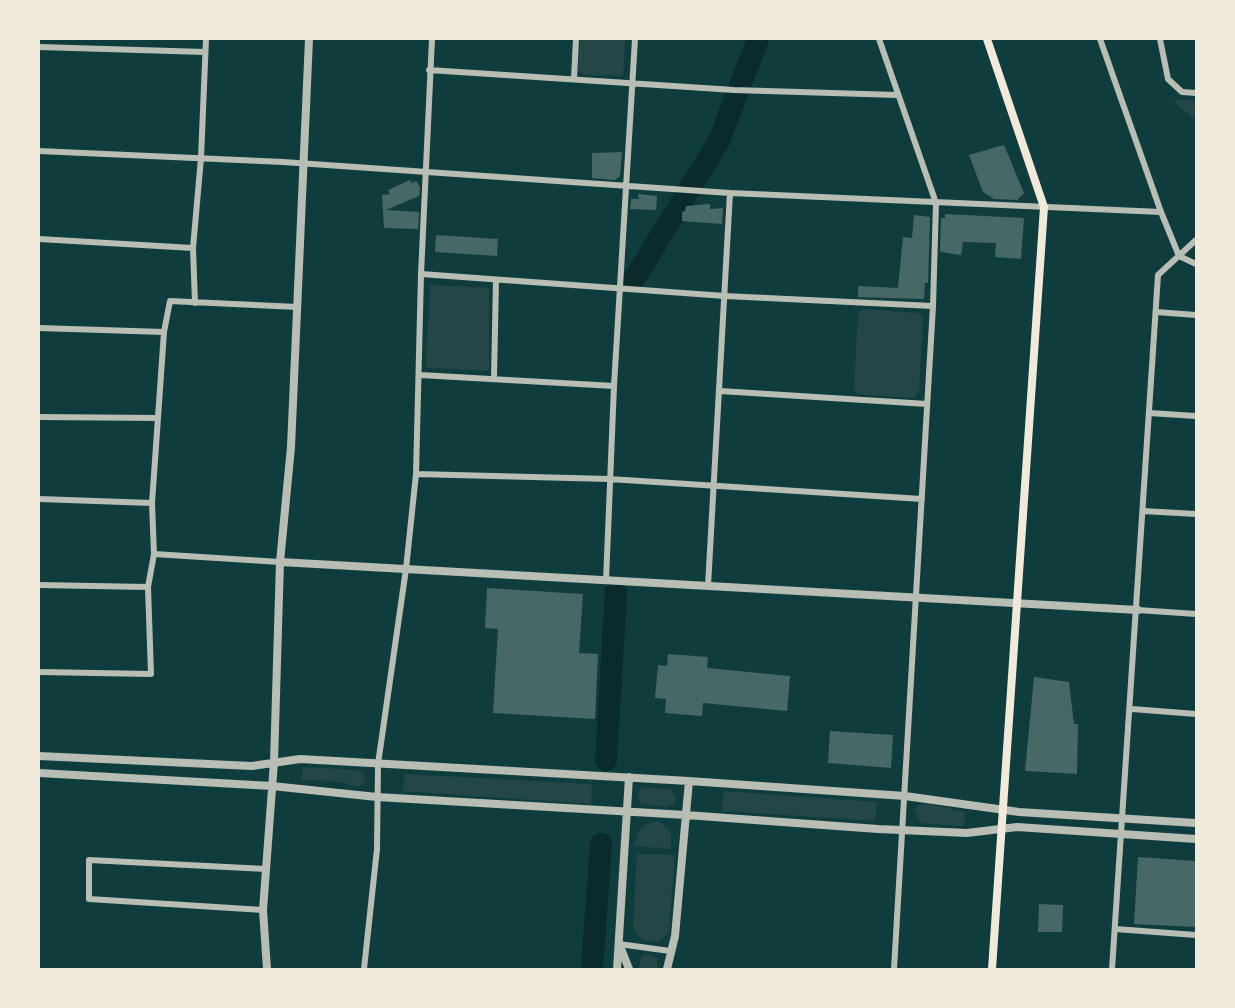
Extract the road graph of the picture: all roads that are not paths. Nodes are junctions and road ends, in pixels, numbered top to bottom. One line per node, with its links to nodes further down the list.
1 (206, 39): 11 (street)
2 (309, 39): 19 (street)
3 (432, 39): 12 (street)
4 (576, 39): 13 (street)
5 (635, 39): 14 (street)
6 (879, 39): 16 (street)
7 (987, 39): 24 (main road)
8 (1100, 39): 25 (street)
9 (1160, 39): 15 (street)
10 (39, 47): 11 (street)
11 (205, 52): 18 (street)
12 (429, 69): 13 (street); 20 (street)
13 (574, 78): 14 (street)
14 (633, 83): 16 (street); 21 (street)
15 (1196, 93)
16 (897, 94): 23 (street)
17 (39, 151): 18 (street)
18 (201, 158): 19 (street); 28 (street)
19 (304, 164): 20 (street); 37 (street)
20 (424, 171): 21 (street); 31 (street)
21 (627, 186): 22 (street); 33 (street)
22 (730, 193): 23 (street); 34 (street)
23 (936, 203): 24 (street); 36 (street)
24 (1044, 207): 25 (street); 67 (main road)
25 (1161, 212): 29 (street)
26 (39, 239): 28 (street)
27 (1196, 240): 29 (street)
28 (193, 248): 35 (street)
29 (1179, 256): 30 (street); 38 (street)
30 (1196, 264)
31 (420, 274): 32 (street); 42 (street)
32 (496, 280): 33 (street); 43 (street)
33 (619, 288): 34 (street); 44 (street)
34 (725, 296): 36 (street); 45 (street)
35 (195, 303): 37 (street); 41 (street)
36 (933, 306): 46 (street)
37 (297, 307): 60 (street)
38 (1156, 312): 39 (street); 47 (street)
39 (1196, 315)
40 (39, 328): 41 (street)
41 (164, 332): 50 (street)
42 (420, 375): 43 (street); 51 (street)
43 (494, 378): 44 (street)
44 (614, 386): 52 (street)
45 (720, 391): 46 (street); 53 (street)
46 (927, 404): 55 (street)
47 (1149, 413): 48 (street); 57 (street)
48 (1196, 416)
49 (39, 417): 50 (street)
50 (158, 418): 56 (street)
51 (416, 474): 52 (street); 61 (street)
52 (609, 479): 53 (street); 62 (street)
53 (713, 486): 55 (street); 64 (street)
54 (39, 499): 56 (street)
55 (922, 499): 66 (street)
56 (152, 503): 59 (street)
57 (1143, 511): 58 (street); 68 (street)
58 (1196, 514)
59 (154, 554): 60 (street); 65 (street)
60 (280, 561): 61 (street); 74 (street)
61 (406, 569): 62 (street); 75 (street)
62 (606, 581): 64 (street)
63 (39, 585): 65 (street)
64 (708, 586): 66 (street)
65 (148, 587): 70 (street)
66 (914, 598): 67 (street); 80 (street)
67 (1015, 604): 68 (street); 82 (main road)
68 (1138, 610): 69 (street); 71 (street)
69 (1196, 614)
70 (39, 672)
71 (1132, 709): 72 (street); 85 (street)
72 (1196, 714)
73 (39, 756): 74 (street)
74 (274, 762): 75 (street); 79 (street)
75 (378, 764): 77 (street); 81 (street)
76 (39, 773): 79 (street)
77 (629, 777): 78 (street); 83 (street)
78 (689, 781): 80 (street); 84 (street)
79 (272, 786): 81 (street); 91 (street)
80 (905, 796): 82 (street); 87 (street)
81 (377, 797): 83 (street); 98 (street)
82 (1004, 810): 85 (street); 88 (main road)
83 (627, 811): 84 (street); 95 (street)
84 (686, 815): 87 (street); 96 (street)
85 (1122, 819): 86 (street); 89 (street)
86 (1196, 824)
87 (903, 830): 88 (street); 102 (street)
88 (1002, 830): 89 (street); 103 (main road)
89 (1121, 834): 90 (street); 93 (street)
90 (1196, 839)
91 (266, 868): 92 (street); 92 (street)
92 (263, 910): 97 (street)
93 (1115, 929): 94 (street); 104 (street)
94 (1196, 935)
95 (620, 944): 96 (street); 99 (street); 100 (street)
96 (670, 951): 101 (street)
97 (267, 969)
98 (364, 969)
99 (617, 969)
100 (629, 969)
101 (667, 969)
102 (894, 969)
103 (992, 969)
104 (1112, 969)

